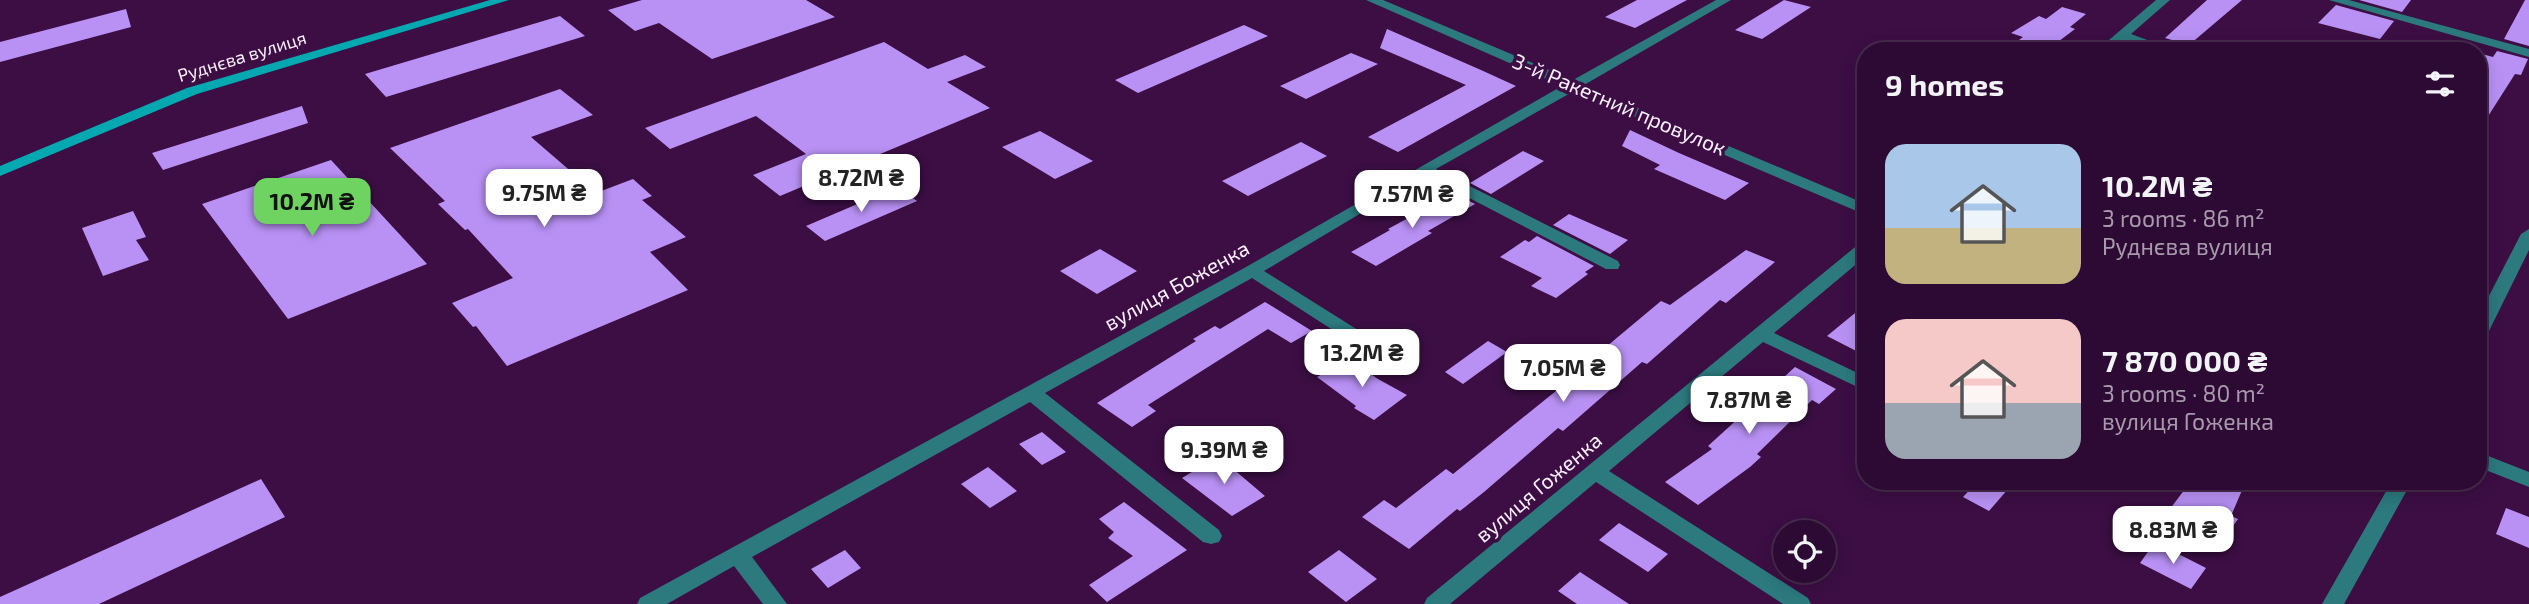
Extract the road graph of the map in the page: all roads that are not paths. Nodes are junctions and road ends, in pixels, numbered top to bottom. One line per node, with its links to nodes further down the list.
1 (503, 0): 12 (street, Руднєва вулиця)
2 (1372, 0): 10 (street, 3-й Ракетний провулок)
3 (1725, 0): 10 (street, вулиця Боженка)
4 (2164, 0): 6 (street)
5 (2335, 0): 9 (street)
6 (2121, 35): 7 (street); 8 (street)
7 (2113, 42)
8 (2143, 42)
9 (2529, 52)
10 (1575, 86): 11 (street, вулиця Боженка); 13 (street, 3-й Ракетний провулок)
11 (1425, 169): 16 (street); 17 (street, вулиця Боженка)
12 (0, 171)
13 (1857, 205)
14 (2529, 234): 18 (street)
15 (1857, 254): 19 (street, вулиця Гоженка)
16 (1612, 265)
17 (1252, 271): 20 (street); 22 (street, вулиця Боженка)
18 (2487, 317)
19 (1761, 334): 21 (street); 24 (street, вулиця Гоженка)
20 (1394, 361)
21 (1857, 381)
22 (1032, 393): 27 (street); 28 (street, вулиця Боженка)
23 (2487, 463): 25 (street)
24 (1595, 471): 31 (street, вулиця Гоженка); 32 (street)
25 (2529, 480)
26 (2397, 490): 33 (street)
27 (1211, 536)
28 (737, 554): 29 (street, вулиця Боженка); 30 (street)
29 (648, 604)
30 (776, 604)
31 (1435, 604)
32 (1800, 604)
33 (2333, 604)

